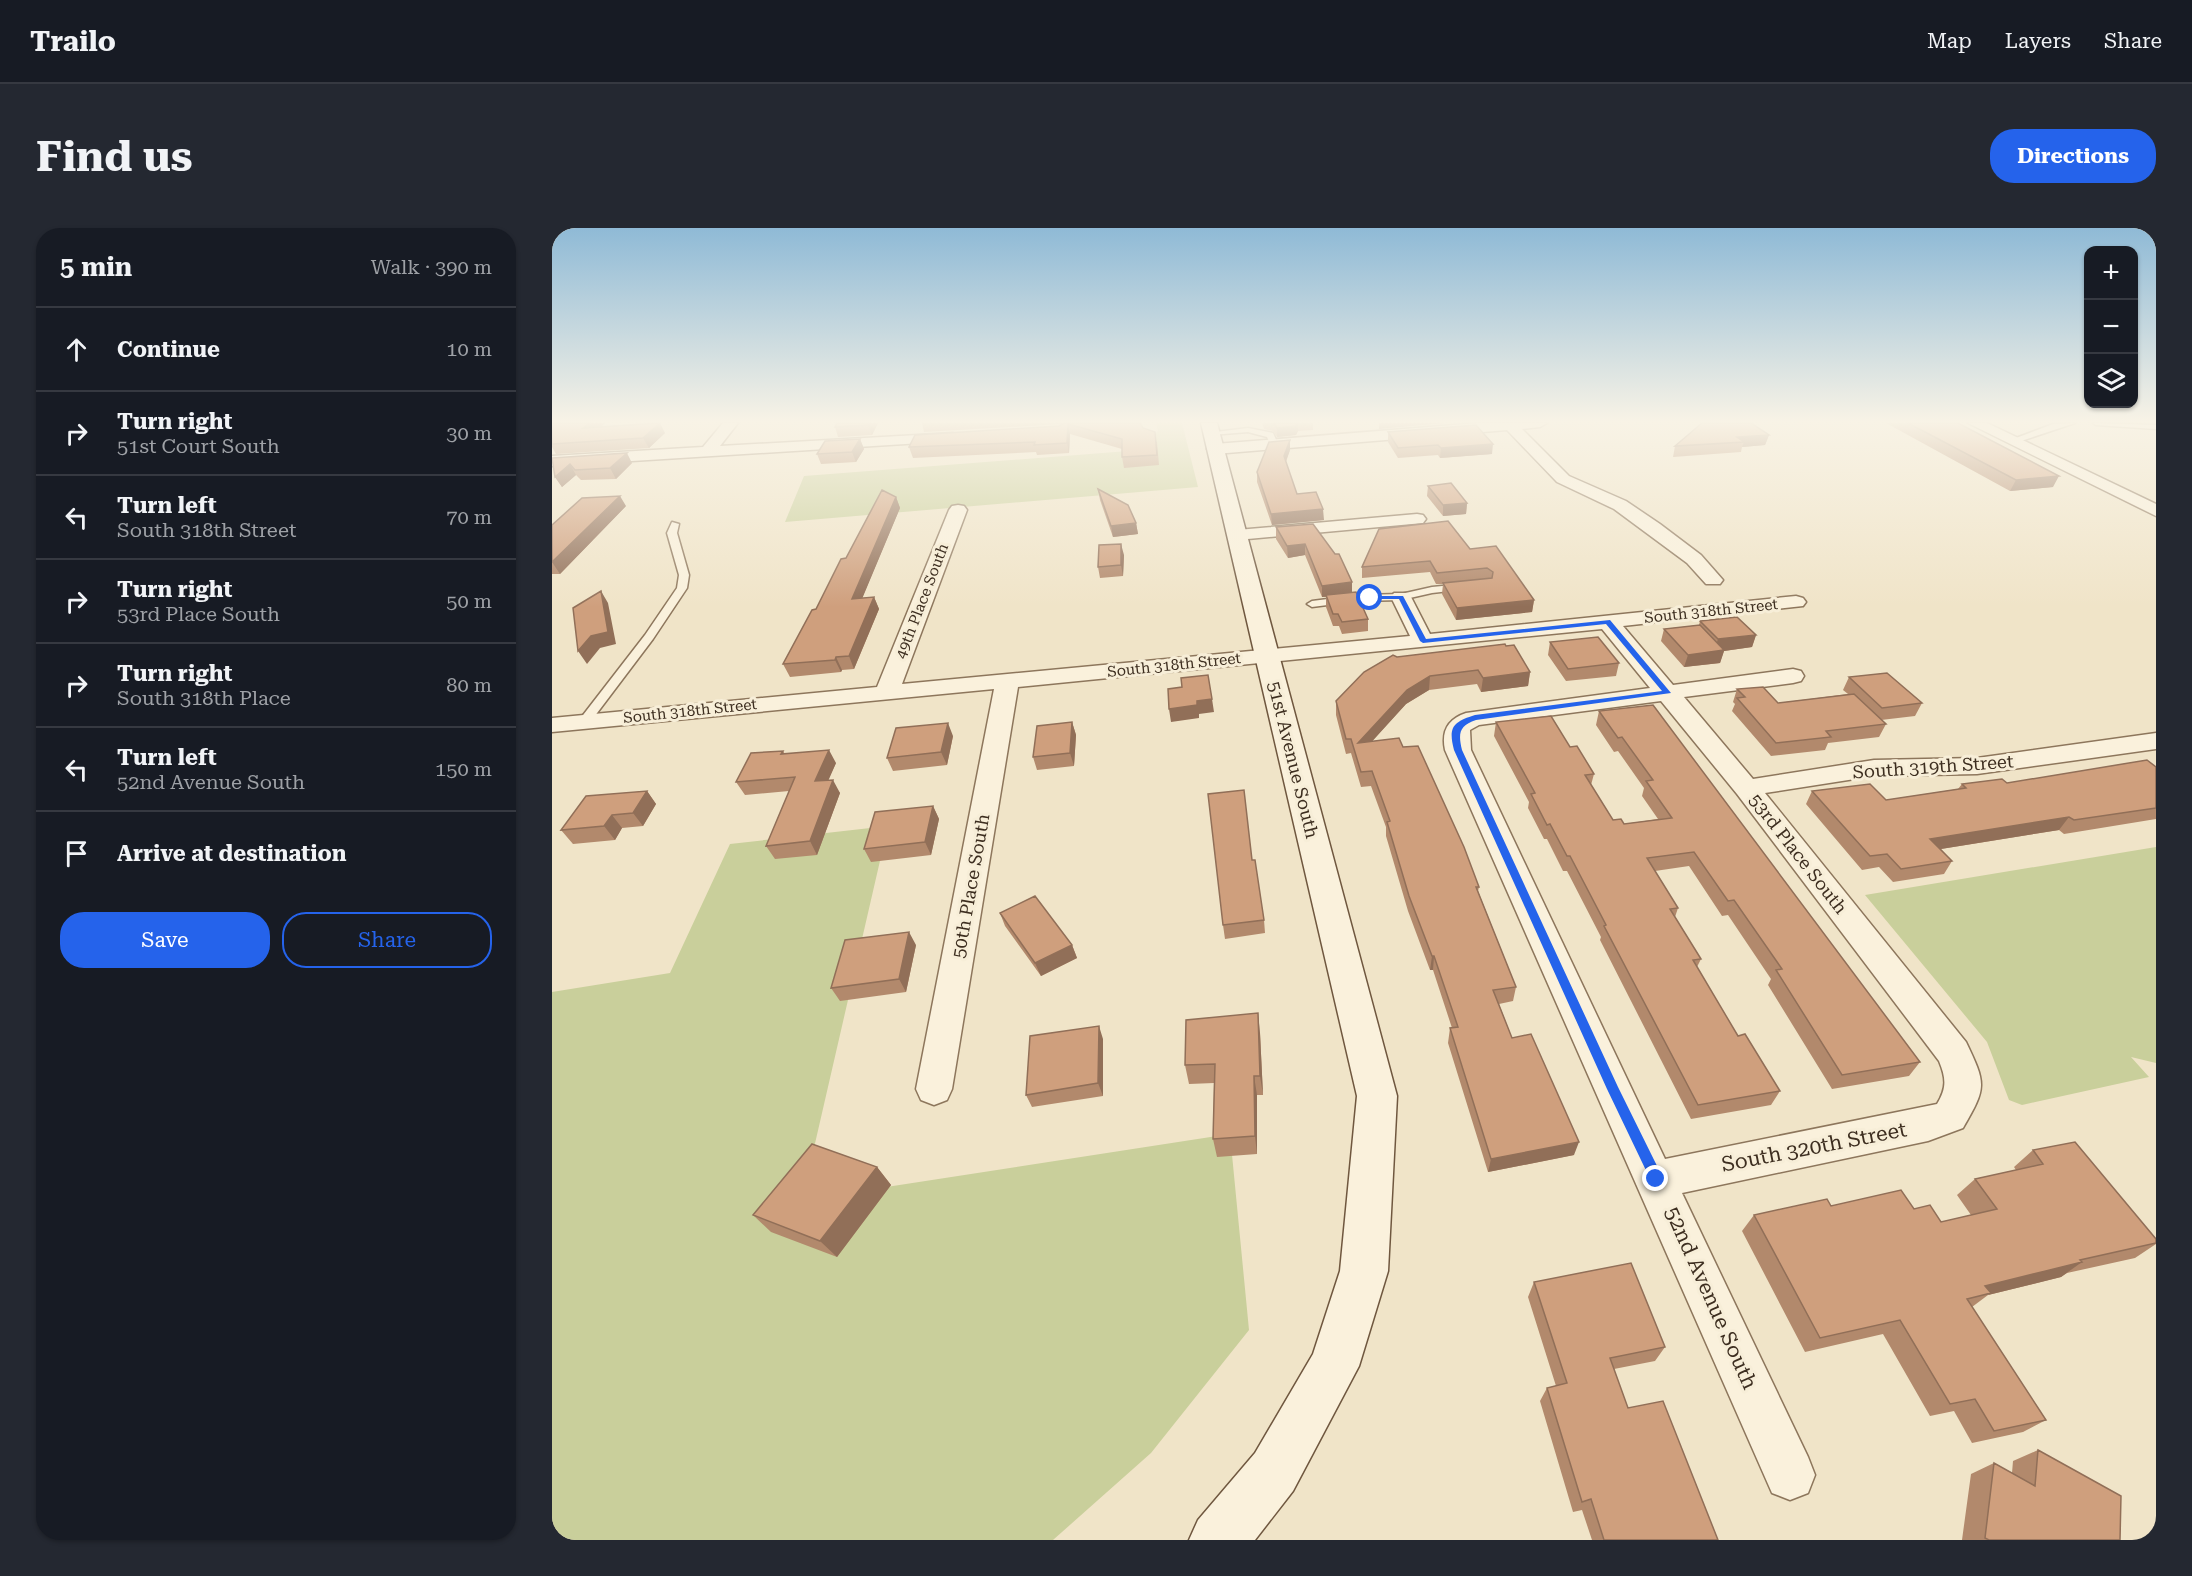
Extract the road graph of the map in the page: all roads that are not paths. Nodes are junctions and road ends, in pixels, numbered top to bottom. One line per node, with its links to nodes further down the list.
1 (1224, 484): 8 (main road, 51st Avenue South)
2 (1574, 484): 9 (street)
3 (2101, 484): 5 (street)
4 (958, 510): 19 (street, 49th Place South)
5 (2156, 511)
6 (1417, 519): 8 (street)
7 (675, 524): 21 (lane)
8 (1237, 535): 16 (main road, 51st Avenue South)
9 (1713, 580)
10 (1476, 586): 11 (lane)
11 (1401, 597): 13 (lane); 15 (street)
12 (1796, 602): 14 (street, South 318th Street)
13 (1312, 604)
14 (1608, 622): 15 (street, South 318th Street); 20 (street, 53rd Place South)
15 (1423, 641): 16 (street, South 318th Street)
16 (1267, 656): 18 (street, South 318th Street); 29 (main road, 51st Avenue South)
17 (1793, 676): 20 (street)
18 (1007, 682): 19 (street, South 318th Street); 25 (street, 50th Place South)
19 (887, 692): 21 (street, South 318th Street)
20 (1667, 693): 24 (street, 53rd Place South); 27 (street, 52nd Avenue South)
21 (584, 722): 22 (street, South 318th Street)
22 (552, 725)
23 (2156, 741): 24 (street, South 319th Street)
24 (1746, 788): 26 (street, 53rd Place South)
25 (934, 1089)
26 (1961, 1098): 27 (street, South 320th Street)
27 (1656, 1179): 28 (street, 52nd Avenue South)
28 (1790, 1474)
29 (1218, 1540)

